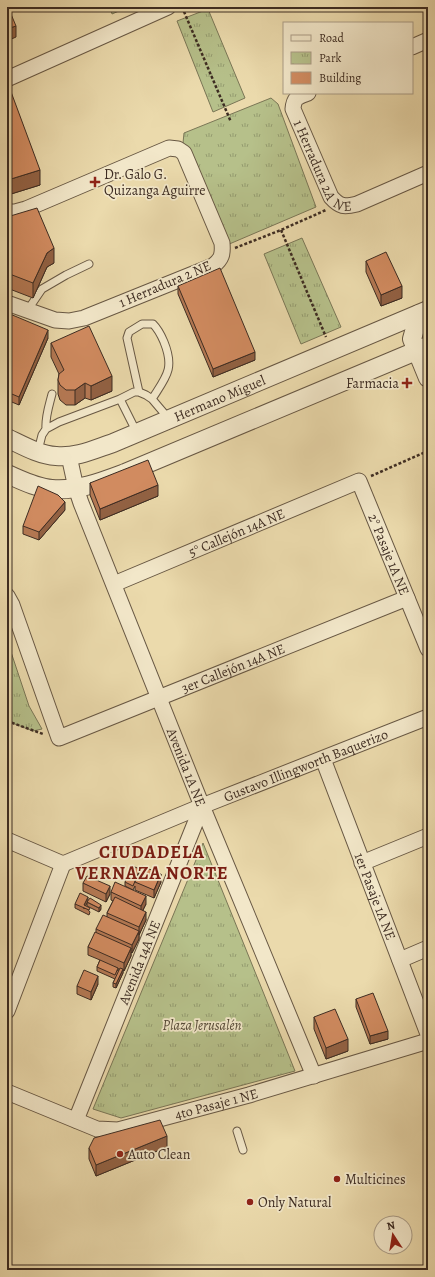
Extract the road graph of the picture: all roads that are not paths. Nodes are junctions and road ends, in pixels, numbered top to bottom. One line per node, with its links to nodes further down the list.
1 (168, 7): 4 (street)
2 (428, 40): 3 (street)
3 (413, 47)
4 (7, 79)
5 (306, 94): 6 (street, 1 Herradura 2A NE)
6 (428, 173)
7 (7, 212): 10 (street, 1 Herradura 2 NE)
8 (89, 264): 10 (lane)
9 (7, 303): 10 (street, 1 Herradura 2 NE)
10 (27, 311)
11 (425, 314): 12 (street); 18 (street, Hermano Miguel)
12 (422, 348): 13 (street); 26 (street)
13 (428, 378)
14 (139, 392): 16 (lane); 17 (lane); 17 (lane)
15 (52, 394): 19 (lane)
16 (120, 400): 19 (lane); 20 (lane)
17 (152, 400): 18 (lane)
18 (169, 419): 20 (street, Hermano Miguel)
19 (46, 429): 22 (lane)
20 (137, 433): 23 (street, Hermano Miguel)
21 (7, 438): 22 (street, Hermano Miguel)
22 (38, 452): 23 (street, Hermano Miguel)
23 (69, 456): 26 (street, Avenida 1A NE)
24 (7, 474): 26 (street)
25 (359, 481): 27 (street, 5° Callejón 14A NE); 29 (street, 2° Pasaje 1A NE)
26 (76, 488): 27 (street, Avenida 1A NE)
27 (114, 584): 31 (street, Avenida 1A NE)
28 (7, 596): 31 (street, 3er Callejón 14A NE)
29 (407, 598): 30 (street, 2° Pasaje 1A NE); 31 (street, 3er Callejón 14A NE)
30 (428, 649)
31 (159, 697): 36 (street, Avenida 1A NE)
32 (428, 717): 35 (street, Gustavo Illingworth Baquerizo)
33 (7, 755): 34 (lane)
34 (7, 759)
35 (323, 759): 36 (street, Gustavo Illingworth Baquerizo); 39 (street, 1er Pasaje 1A NE)
36 (202, 806): 40 (street, Gustavo Illingworth Baquerizo); 46 (street, Avenida 1A NE); 48 (street, Avenida 14A NE)
37 (428, 836): 39 (street)
38 (7, 840): 40 (street)
39 (362, 863): 42 (street, 1er Pasaje 1A NE)
40 (63, 864): 43 (street)
41 (428, 948): 42 (street)
42 (400, 960): 44 (street, 1er Pasaje 1A NE)
43 (7, 1011)
44 (428, 1034)
45 (428, 1041): 46 (street, 4to Pasaje 1 NE)
46 (314, 1076): 48 (street, 4to Pasaje 1 NE)
47 (7, 1092): 48 (street, 4to Pasaje 1 NE)
48 (76, 1120)
49 (237, 1131): 50 (lane)
50 (243, 1150)

